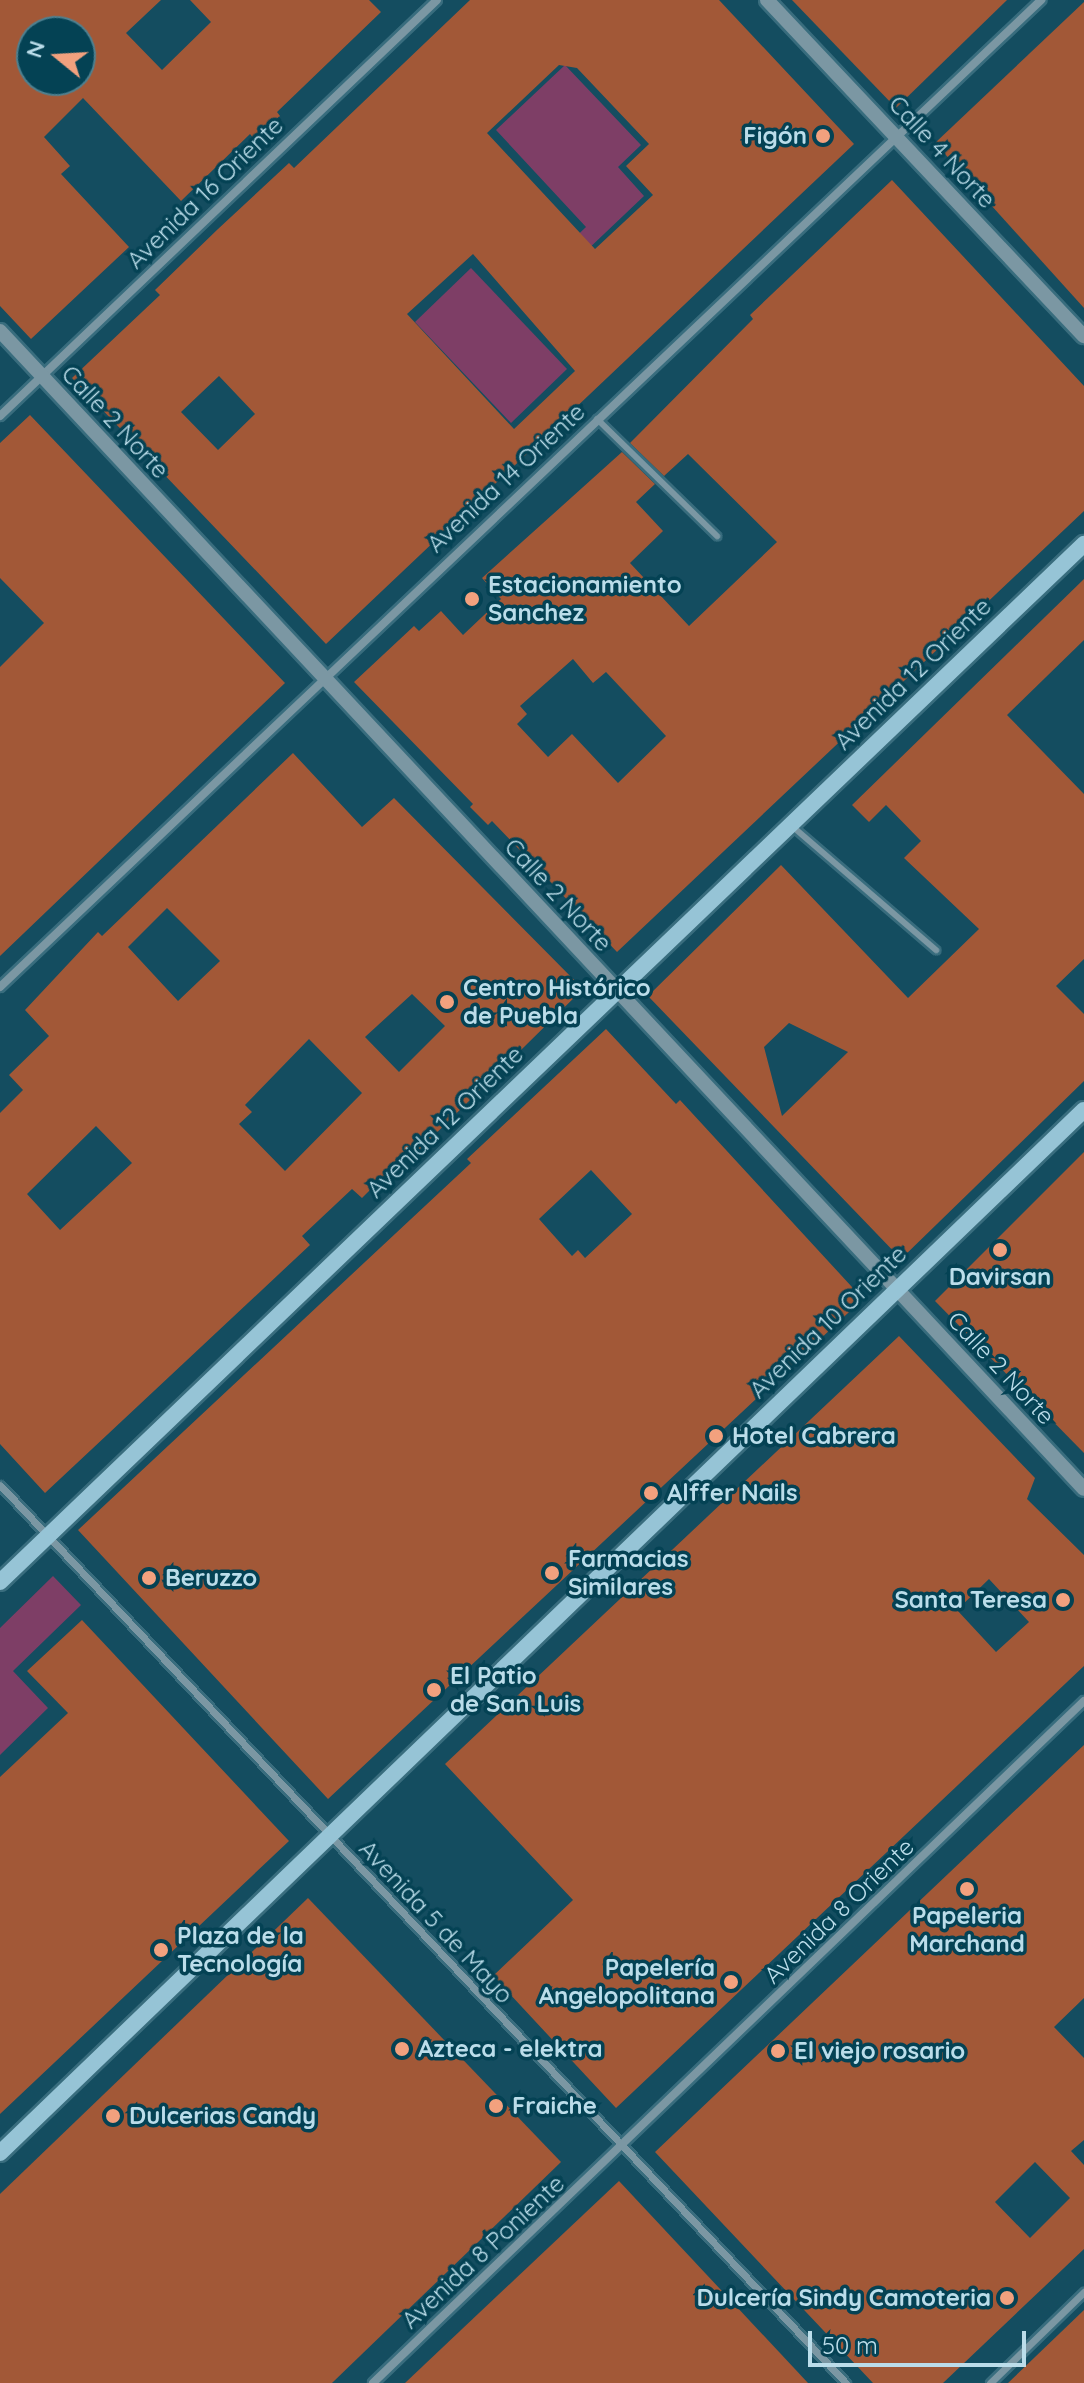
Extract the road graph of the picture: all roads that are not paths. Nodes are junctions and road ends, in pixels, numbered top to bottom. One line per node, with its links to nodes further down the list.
1 (437, 0): 7 (street, Avenida 16 Oriente)
2 (767, 0): 4 (street, Calle 4 Norte)
3 (1041, 0): 4 (street, Avenida 14 Oriente)
4 (896, 135): 6 (street, Calle 4 Norte); 9 (street, Avenida 14 Oriente)
5 (0, 331): 7 (street, Calle 2 Norte)
6 (1084, 336)
7 (42, 376): 8 (street, Avenida 16 Oriente); 12 (street, Calle 2 Norte)
8 (0, 416)
9 (597, 419): 10 (lane); 12 (street, Avenida 14 Oriente)
10 (717, 536)
11 (1084, 544): 13 (main road, Avenida 12 Oriente)
12 (324, 677): 15 (street, Avenida 14 Oriente); 16 (street, Calle 2 Norte)
13 (791, 824): 14 (lane); 16 (main road, Avenida 12 Oriente)
14 (936, 950)
15 (0, 987)
16 (617, 990): 18 (street, Calle 2 Norte); 21 (main road, Avenida 12 Oriente)
17 (1084, 1110): 18 (main road, Avenida 10 Oriente)
18 (897, 1289): 20 (street, Calle 2 Norte); 24 (main road, Avenida 10 Oriente)
19 (0, 1485): 21 (street, Avenida 5 de Mayo)
20 (1084, 1489)
21 (48, 1537): 22 (main road, Avenida 12 Oriente); 24 (street, Avenida 5 de Mayo)
22 (0, 1582)
23 (1084, 1701): 25 (street, Avenida 8 Oriente)
24 (328, 1835): 25 (street, Avenida 5 de Mayo); 26 (main road, Avenida 10 Oriente)
25 (621, 2149): 28 (street, Avenida 8 Poniente); 29 (street, Avenida 5 de Mayo)
26 (0, 2153)
27 (1084, 2292): 30 (street)
28 (373, 2383)
29 (846, 2383)
30 (990, 2383)

